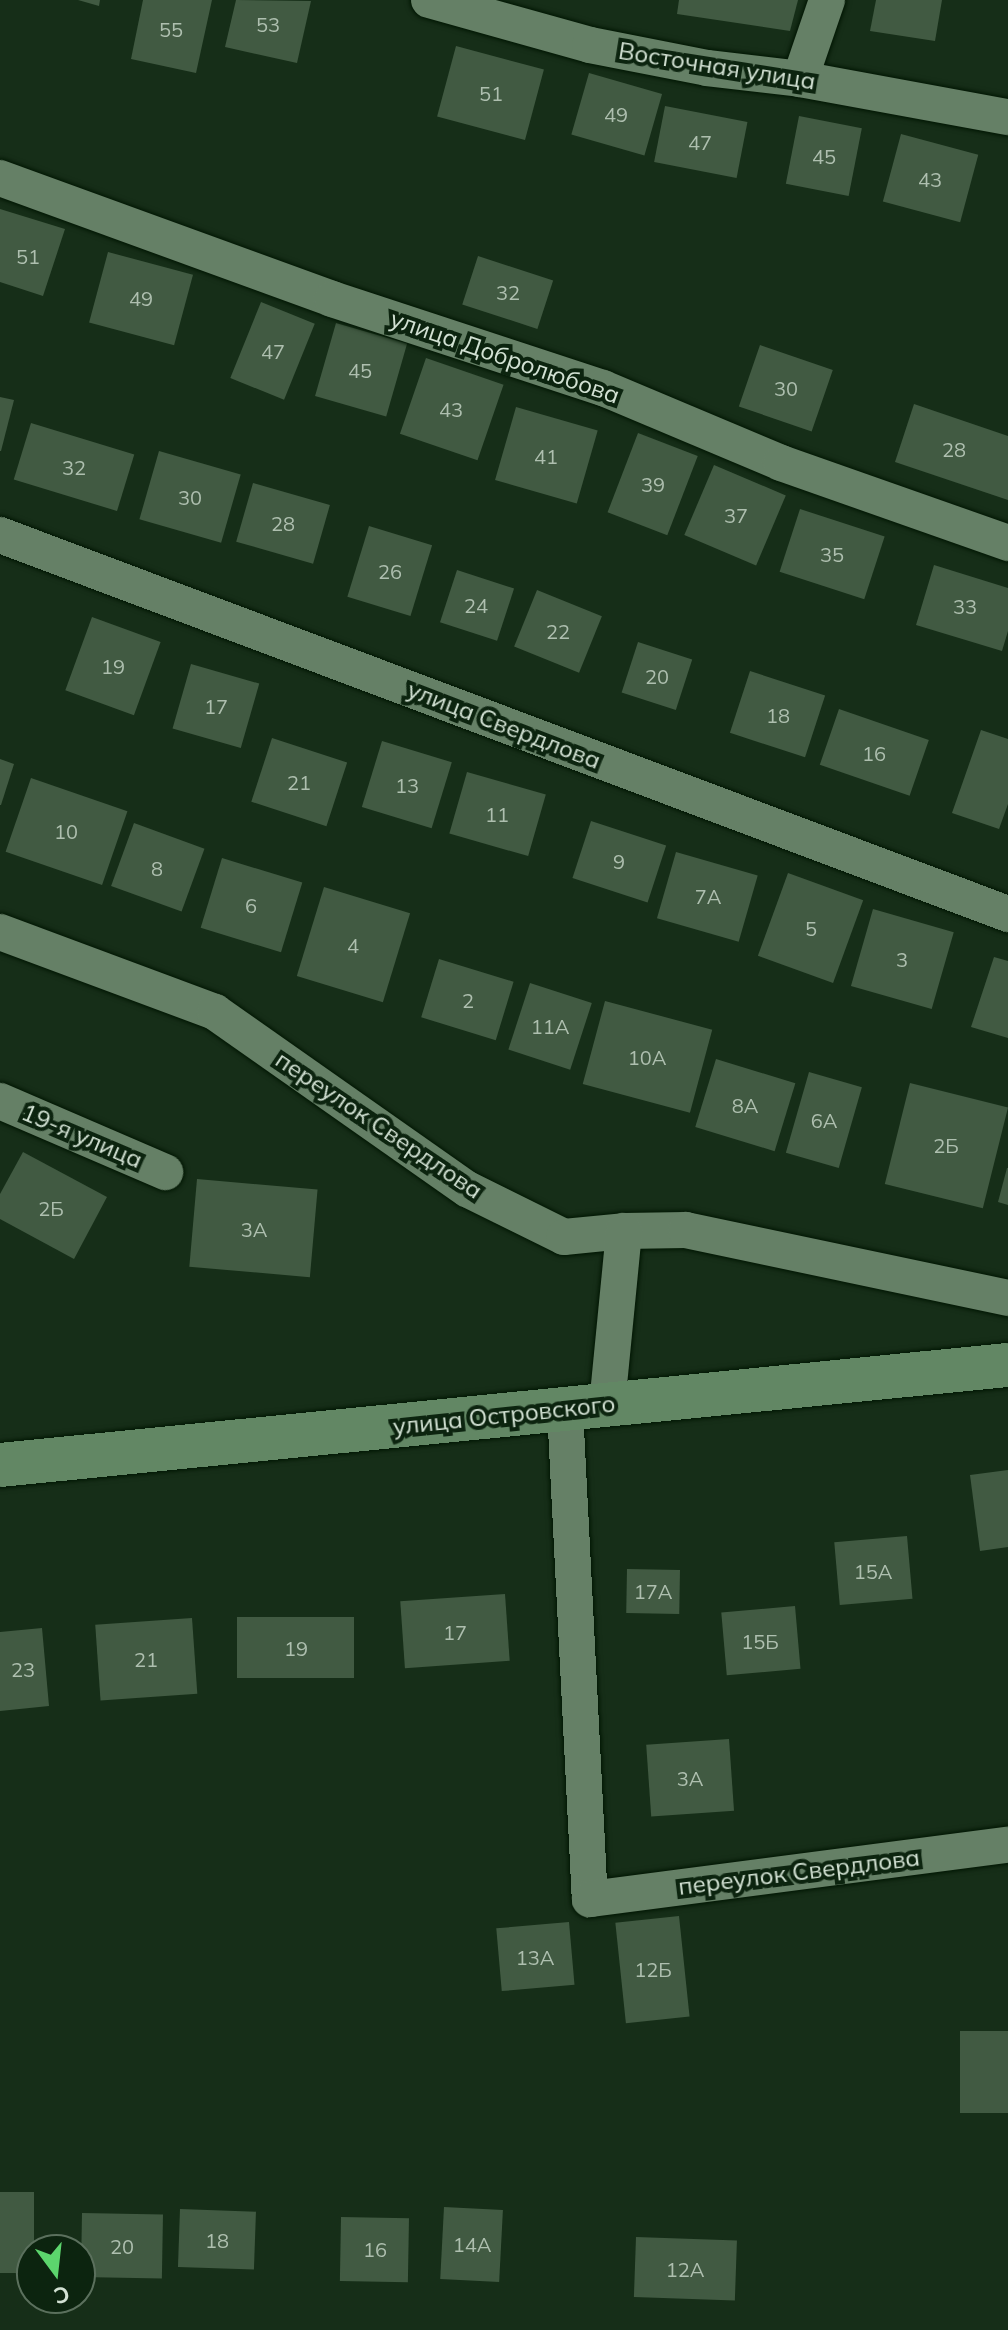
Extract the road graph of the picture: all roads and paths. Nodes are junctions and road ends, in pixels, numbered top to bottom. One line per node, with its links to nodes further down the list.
1 (429, 0): 3 (street, Восточная улица)
2 (827, 0): 3 (street)
3 (800, 79): 4 (street, Восточная улица)
4 (1008, 117)
5 (0, 178): 7 (street, улица Добролюбова)
6 (0, 535): 8 (street, улица Свердлова)
7 (1008, 543)
8 (1008, 914)
9 (0, 932): 12 (street, переулок Свердлова)
10 (0, 1101): 11 (street, 19-я улица)
11 (165, 1172)
12 (624, 1231): 13 (street, переулок Свердлова); 15 (street)
13 (1008, 1298)
14 (1008, 1365): 15 (street, улица Островского)
15 (586, 1407): 16 (street, улица Островского); 17 (street, переулок Свердлова)
16 (0, 1465)
17 (1008, 1845)

